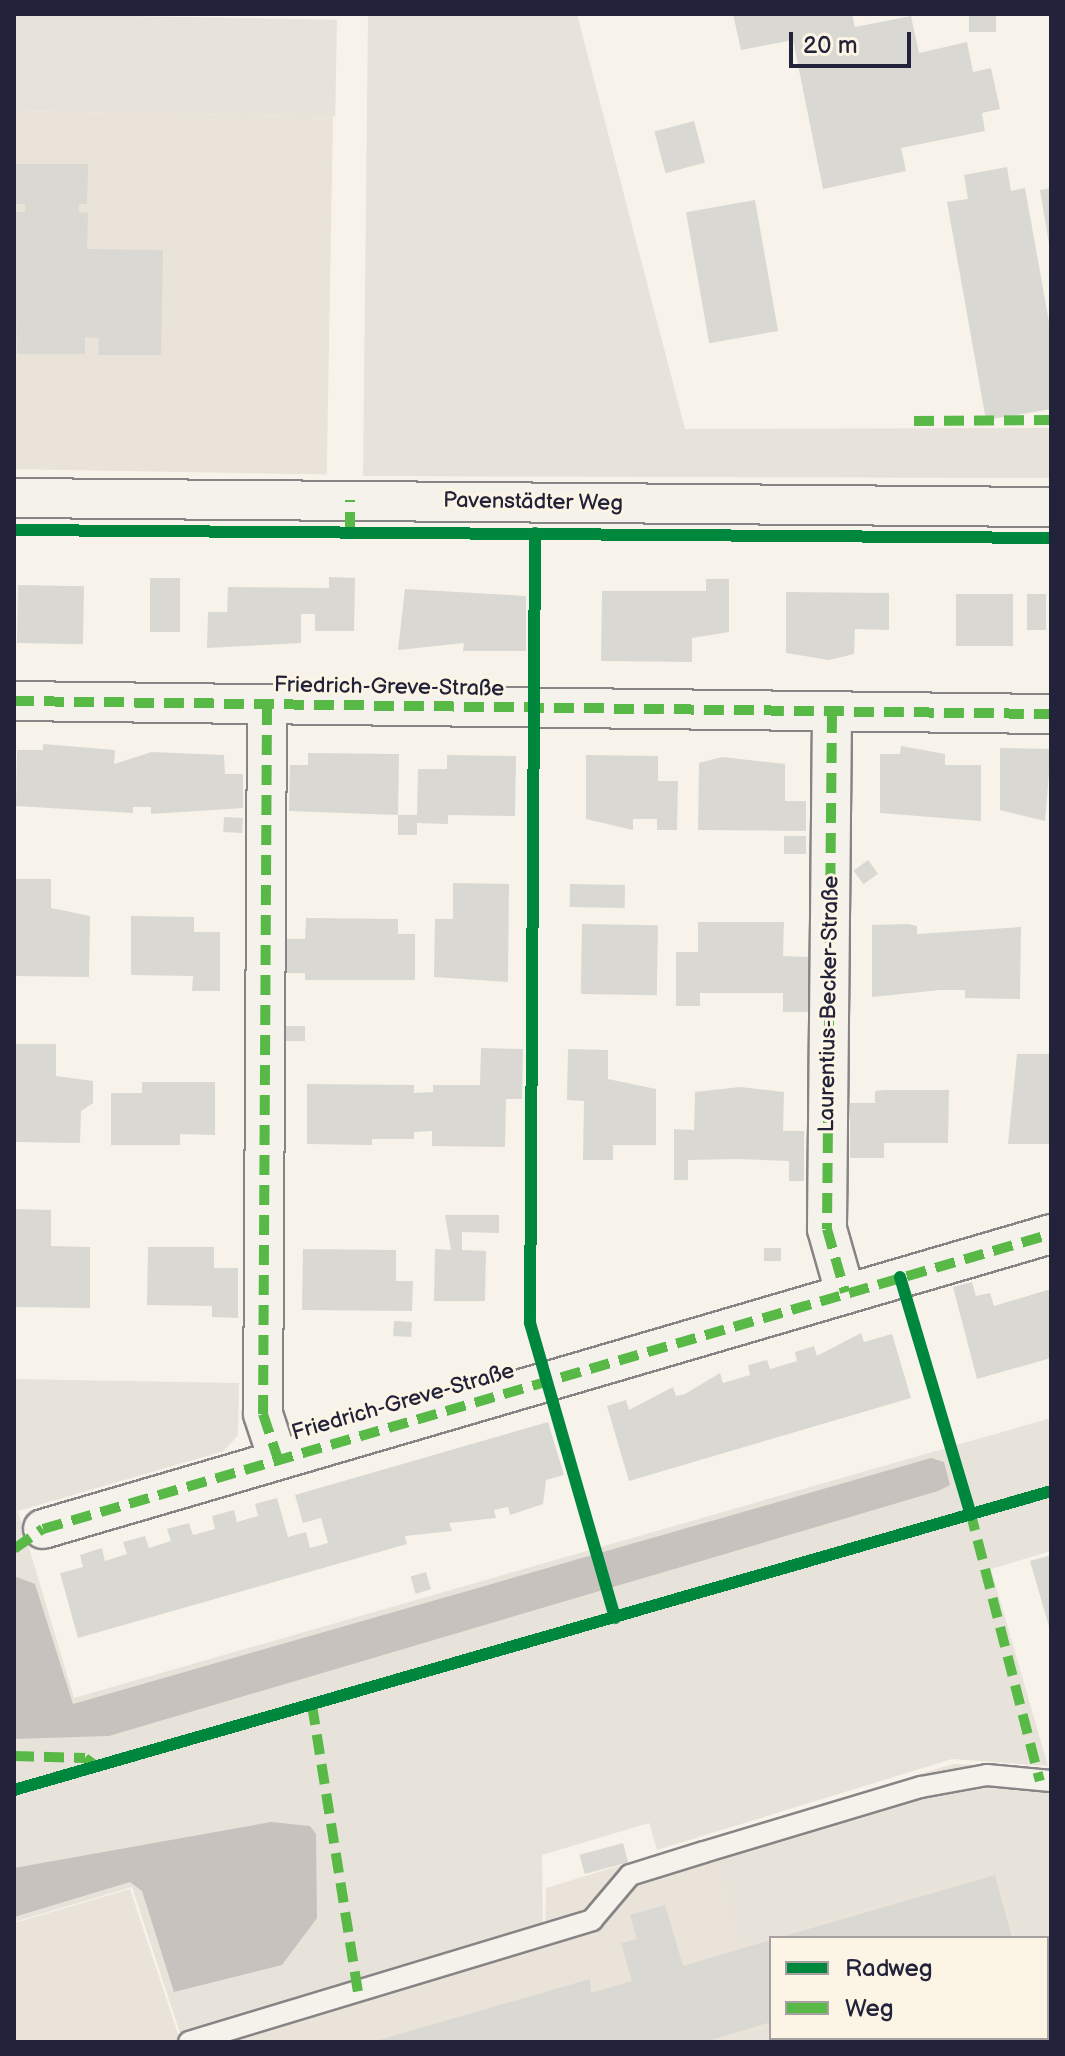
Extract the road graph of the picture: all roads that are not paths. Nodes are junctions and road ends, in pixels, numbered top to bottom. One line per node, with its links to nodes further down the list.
1 (14, 498): 2 (street, Pavenstädter Weg)
2 (1051, 507)
3 (14, 701): 4 (street, Friedrich-Greve-Straße)
4 (267, 705): 5 (street, Friedrich-Greve-Straße); 9 (street, Friedrich-Greve-Straße)
5 (832, 713): 6 (street, Friedrich-Greve-Straße); 8 (street, Laurentius-Becker-Straße)
6 (1051, 714)
7 (1051, 1234): 8 (street, Friedrich-Greve-Straße)
8 (845, 1292): 9 (street, Friedrich-Greve-Straße)
9 (278, 1459): 10 (street, Friedrich-Greve-Straße)
10 (43, 1529)
11 (1051, 1781): 12 (lane)
12 (189, 2042)

